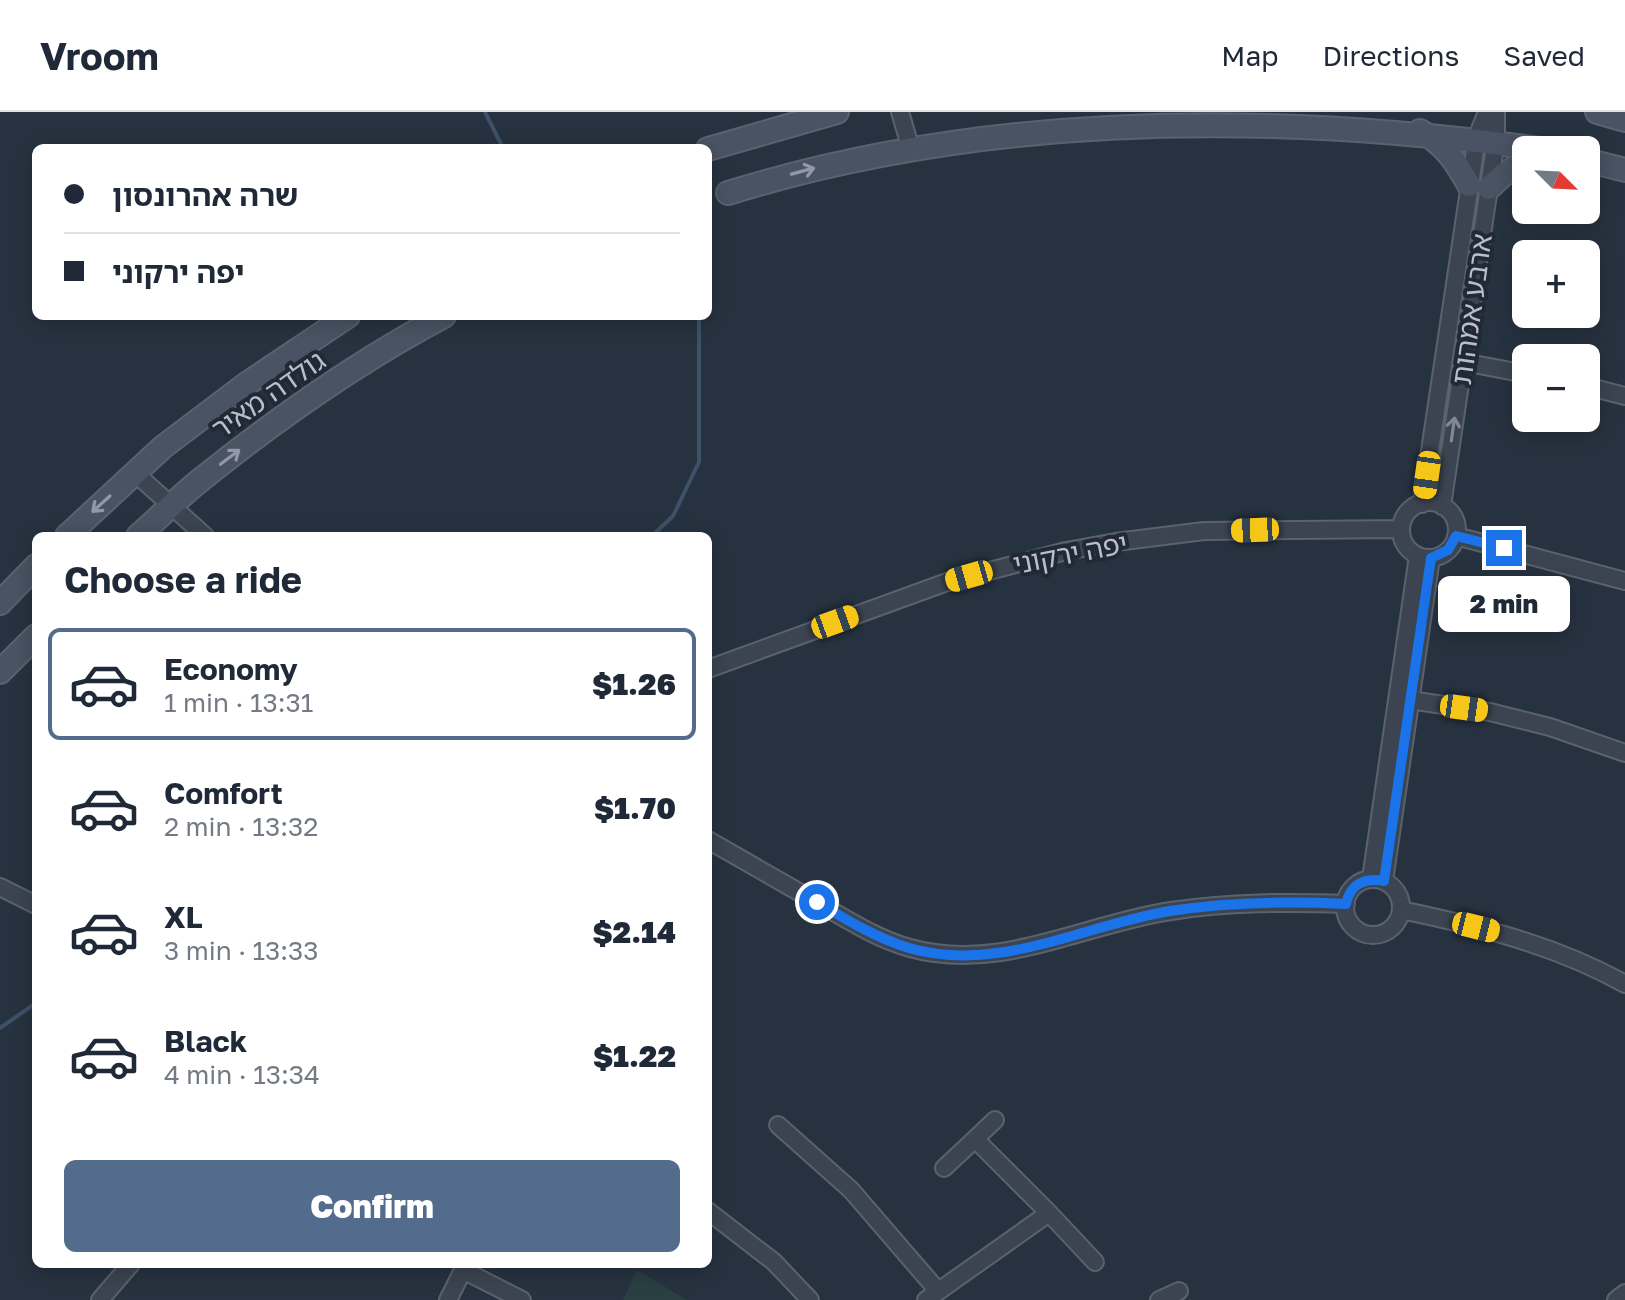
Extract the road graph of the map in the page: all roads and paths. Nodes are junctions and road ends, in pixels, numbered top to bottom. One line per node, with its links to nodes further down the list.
1 (837, 112): 12 (main road)
2 (900, 112): 11 (street)
3 (911, 112): 11 (street)
4 (1487, 112): 9 (street, ארבע אמהות)
5 (1496, 112): 9 (street, ארבע אמהות)
6 (1597, 112): 7 (main road)
7 (1625, 120)
8 (1412, 127): 9 (main road); 11 (main road); 16 (main road)
9 (1487, 138): 10 (main road); 16 (street, ארבע אמהות)
10 (1512, 143)
11 (910, 146): 17 (main road, one-way to 11)
12 (712, 148)
13 (1600, 164): 15 (main road)
14 (1512, 170): 16 (main road)
15 (1625, 170)
16 (1479, 187): 20 (street, ארבע אמהות); 25 (street, ארבע אמהות)
17 (728, 193)
18 (342, 320): 24 (main road, גולדה מאיר)
19 (437, 320): 27 (main road, גולדה מאיר, one-way to 19)
20 (1463, 362): 21 (street); 26 (street, ארבע אמהות, one-way to 20)
21 (1512, 371)
22 (1600, 390): 23 (street)
23 (1625, 396)
24 (135, 473): 27 (street); 29 (main road, גולדה מאיר, one-way to 29)
25 (1422, 504): 26 (street); 28 (street)
26 (1442, 506): 32 (street)
27 (171, 507): 30 (main road, גולדה מאיר); 31 (street)
28 (1401, 529): 33 (street); 38 (street, יפה ירקוני)
29 (71, 532)
30 (143, 532)
31 (200, 532)
32 (1456, 536): 33 (street); 35 (street)
33 (1424, 557): 40 (street); 43 (street)
34 (32, 570): 36 (main road)
35 (1625, 581)
36 (0, 603)
37 (32, 640): 39 (main road)
38 (712, 668)
39 (0, 672)
40 (1410, 700): 41 (street); 43 (street)
41 (1625, 753)
42 (712, 842): 46 (street)
43 (1378, 880): 46 (street); 47 (street)
44 (0, 887): 45 (street)
45 (32, 903)
46 (1346, 904): 47 (street)
47 (1401, 910): 48 (street)
48 (1625, 984)
49 (995, 1120): 51 (street)
50 (778, 1125): 61 (street)
51 (975, 1139): 52 (street); 53 (street)
52 (944, 1168)
53 (1049, 1213): 55 (street); 61 (street)
54 (712, 1214): 65 (street)
55 (1095, 1262)
56 (128, 1268): 62 (street)
57 (464, 1268): 63 (street)
58 (467, 1268): 64 (street)
59 (1179, 1291): 66 (street)
60 (1625, 1293): 67 (street)
61 (932, 1295)
62 (100, 1300)
63 (448, 1300)
64 (522, 1300)
65 (810, 1300)
66 (1159, 1300)
67 (1616, 1300)

